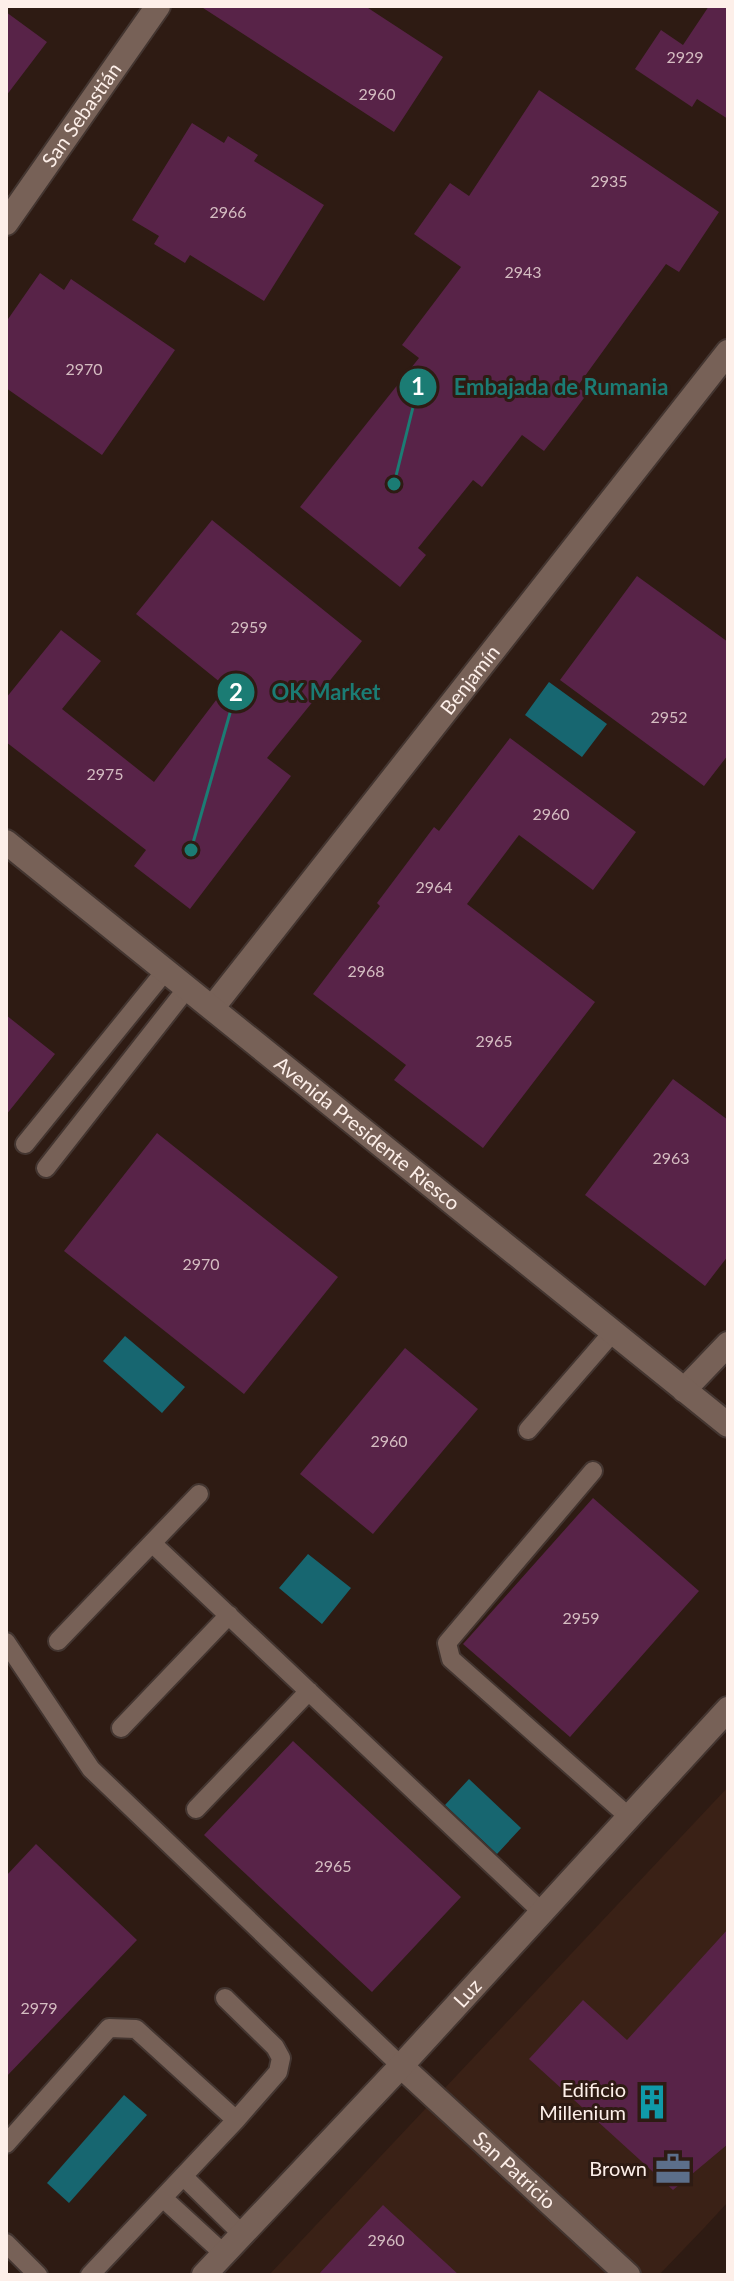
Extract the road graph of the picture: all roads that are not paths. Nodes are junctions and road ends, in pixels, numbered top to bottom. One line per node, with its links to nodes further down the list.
1 (158, 6): 2 (street, San Sebastián)
2 (6, 223)
3 (728, 352): 7 (street, Benjamín)
4 (6, 842): 5 (street, Avenida Presidente Riesco)
5 (166, 970): 6 (street, Avenida Presidente Riesco); 8 (lane)
6 (188, 987): 7 (street, Avenida Presidente Riesco); 9 (lane)
7 (213, 1007): 10 (street, Avenida Presidente Riesco)
8 (25, 1144)
9 (46, 1168)
10 (613, 1332): 12 (street, Avenida Presidente Riesco); 14 (lane)
11 (728, 1344): 12 (street)
12 (684, 1390): 13 (street, Avenida Presidente Riesco)
13 (728, 1425)
14 (528, 1430)
15 (593, 1471): 25 (lane)
16 (199, 1494): 17 (lane)
17 (152, 1543): 18 (lane); 19 (lane)
18 (229, 1615): 21 (lane); 23 (lane)
19 (58, 1641)
20 (6, 1642): 28 (lane)
21 (309, 1691): 24 (lane); 26 (lane)
22 (728, 1709): 25 (street, Luz)
23 (121, 1728)
24 (196, 1809)
25 (629, 1817): 26 (street, Luz)
26 (542, 1912): 28 (street, Luz)
27 (225, 1998): 29 (lane)
28 (401, 2066): 33 (street, Luz); 39 (street, San Patricio)
29 (236, 2120): 30 (lane); 31 (lane)
30 (6, 2144)
31 (183, 2176): 32 (lane); 33 (lane)
32 (163, 2198): 35 (lane); 37 (lane)
33 (242, 2234): 35 (street, Luz)
34 (6, 2243): 36 (lane)
35 (224, 2254): 38 (street, Luz)
36 (38, 2275)
37 (90, 2275)
38 (204, 2275)
39 (628, 2275)

